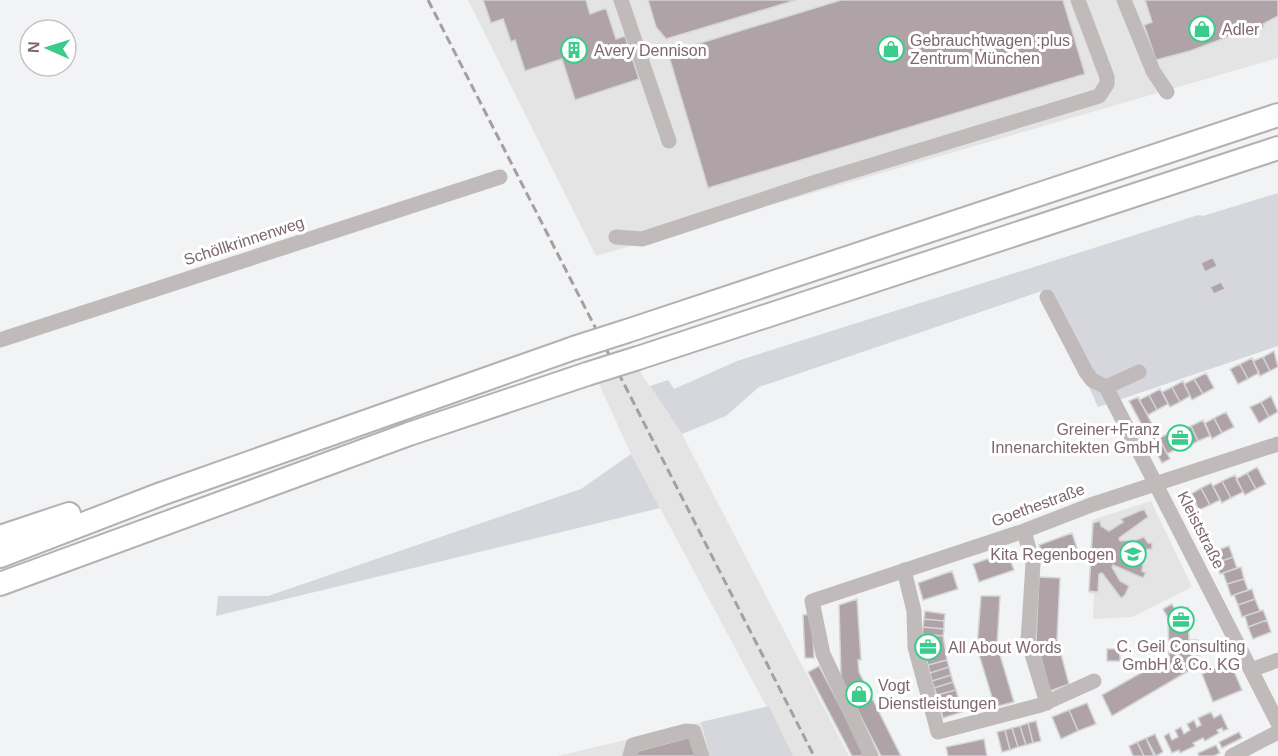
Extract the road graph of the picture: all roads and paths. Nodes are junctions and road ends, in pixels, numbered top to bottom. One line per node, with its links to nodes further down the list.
1 (621, 0): 6 (street)
2 (1078, 0): 9 (street)
3 (1124, 0): 4 (street)
4 (1167, 92)
5 (1278, 115): 16 (highway, bridge)
6 (669, 141)
7 (1278, 148): 19 (highway, bridge)
8 (500, 177): 11 (street, Schöllkrinnenweg)
9 (616, 237)
10 (1047, 297): 13 (street)
11 (0, 340)
12 (1139, 372): 13 (street)
13 (1106, 387): 15 (street, Kleiststraße)
14 (1278, 444): 15 (street, Goethestraße)
15 (1157, 484): 17 (street, Goethestraße); 25 (street, Kleiststraße)
16 (118, 510): 18 (highway); 20 (highway)
17 (1024, 531): 21 (street, Goethestraße); 27 (street)
18 (0, 537)
19 (81, 554): 22 (highway); 23 (highway)
20 (0, 556)
21 (904, 570): 27 (street); 32 (street, Goethestraße)
22 (0, 584)
23 (0, 597)
24 (1278, 660): 25 (street)
25 (1251, 670): 28 (street, Kleiststraße)
26 (1094, 681): 27 (street)
27 (1047, 703)
28 (1278, 723)
29 (1278, 732): 33 (street)
30 (630, 756): 31 (street)
31 (702, 756)
32 (871, 756)
33 (1232, 756)

